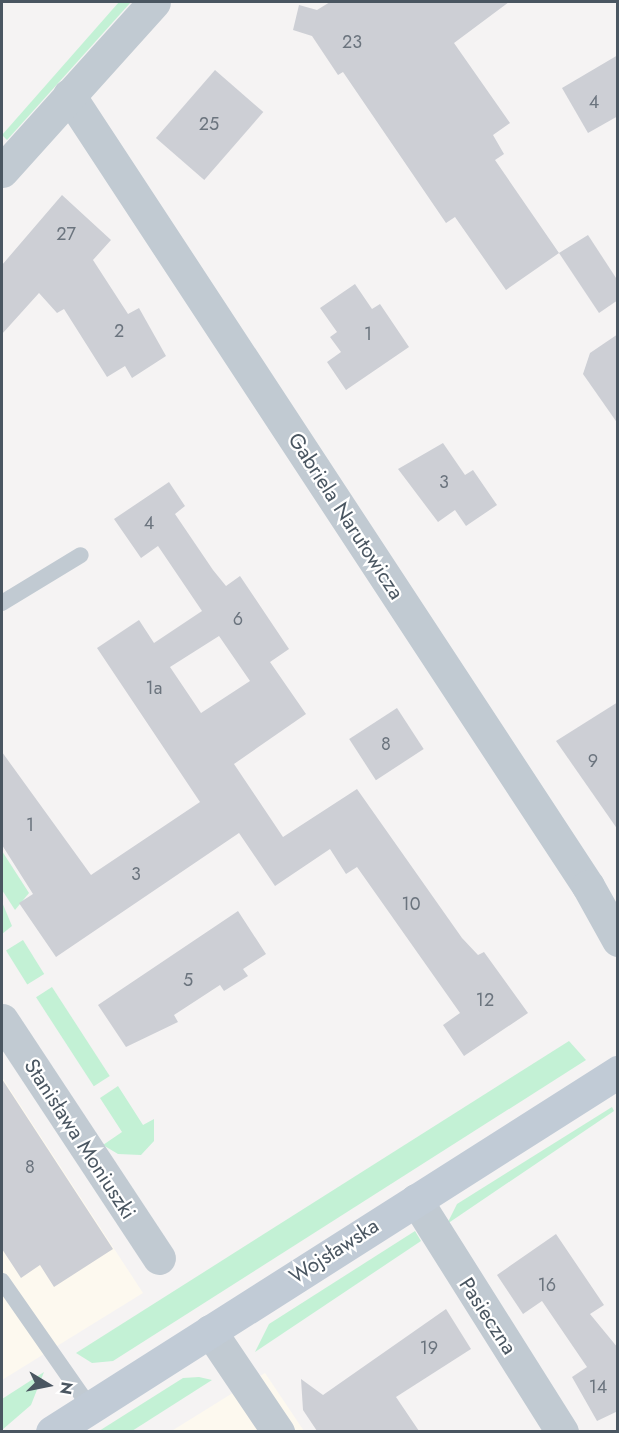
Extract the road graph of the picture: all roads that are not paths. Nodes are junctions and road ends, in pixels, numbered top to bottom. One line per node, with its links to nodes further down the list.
1 (154, 2): 2 (street)
2 (69, 95): 3 (street); 6 (street, Gabriela Narutowicza)
3 (2, 171)
4 (81, 555): 5 (lane)
5 (2, 603)
6 (618, 940)
7 (2, 1020): 10 (street, Stanisława Moniuszki)
8 (618, 1072): 9 (street, Wojsławska)
9 (416, 1200): 12 (street, Wojsławska); 16 (street, Pasieczna)
10 (159, 1258)
11 (2, 1281): 13 (lane)
12 (210, 1331): 13 (street, Wojsławska); 15 (street)
13 (90, 1407): 14 (street, Wojsławska)
14 (52, 1431)
15 (278, 1431)
16 (562, 1431)

